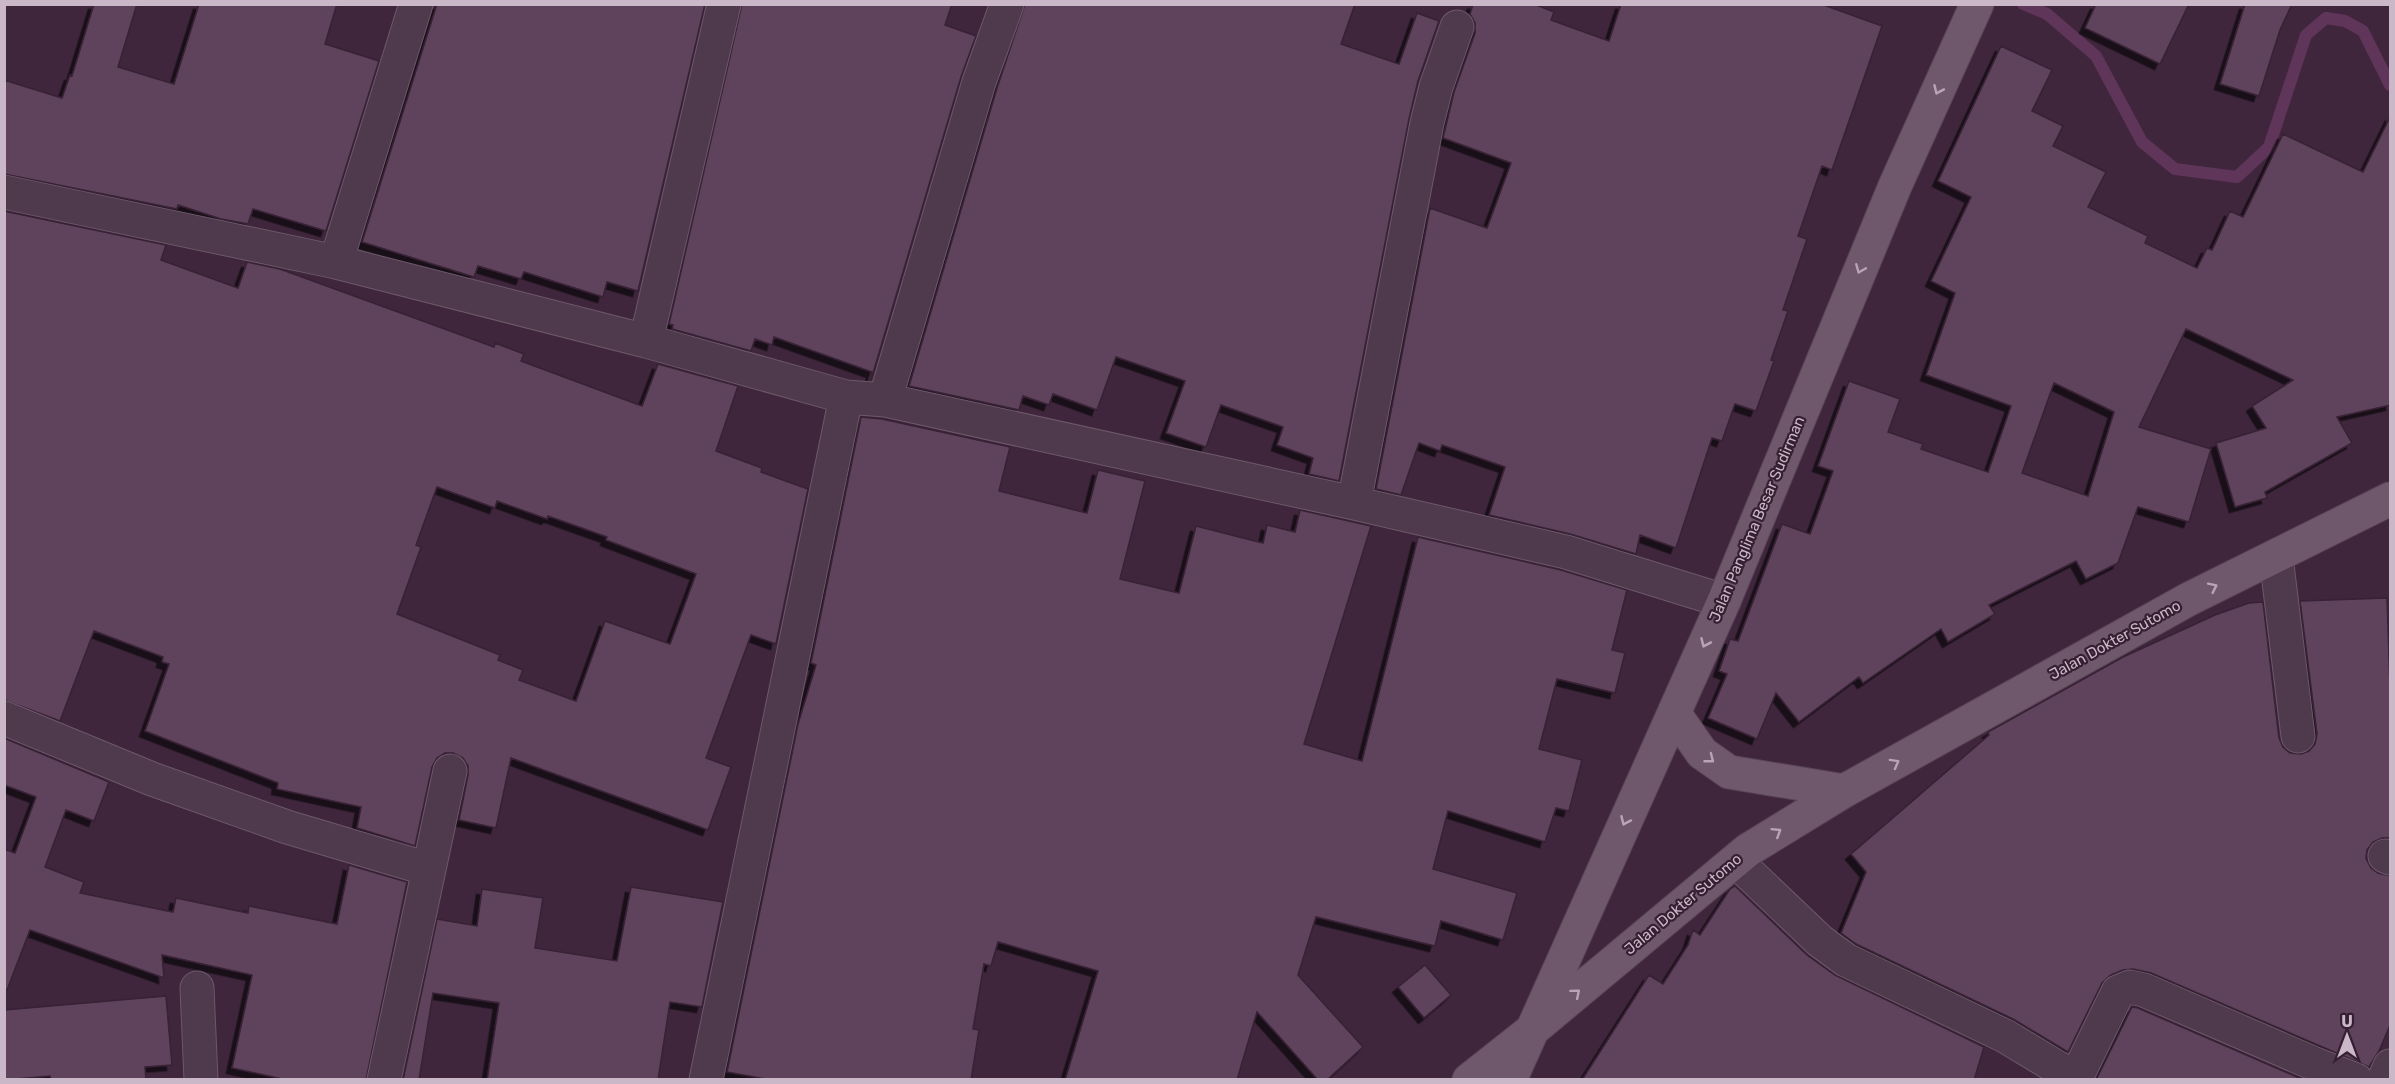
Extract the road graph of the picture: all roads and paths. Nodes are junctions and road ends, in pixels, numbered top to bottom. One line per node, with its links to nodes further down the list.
1 (724, 4): 8 (street)
2 (1007, 4): 10 (street)
3 (1977, 4): 14 (main road, Jalan Panglima Besar Sudirman, one-way to 14)
4 (414, 5): 7 (street)
5 (1457, 27): 11 (street)
6 (4, 192): 7 (street)
7 (336, 262): 8 (street)
8 (646, 341): 9 (street)
9 (846, 398): 10 (street); 27 (street)
10 (885, 400): 11 (street)
11 (1354, 503): 14 (street)
12 (2390, 504): 13 (main road, Jalan Dokter Sutomo)
13 (2276, 557): 17 (street); 19 (main road, Jalan Dokter Sutomo, one-way to 13)
14 (1724, 601): 15 (main road, Jalan Panglima Besar Sudirman, one-way to 15)
15 (1674, 713): 19 (main road, one-way to 19); 23 (main road, Jalan Panglima Besar Sudirman, one-way to 23)
16 (4, 718): 21 (street)
17 (2298, 736)
18 (450, 771): 21 (street)
19 (1844, 791): 20 (main road, Jalan Dokter Sutomo, one-way to 19)
20 (1736, 861): 23 (main road, Jalan Dokter Sutomo, one-way to 20); 30 (street)
21 (428, 870): 26 (street)
22 (197, 988): 25 (street)
23 (1531, 1031): 28 (main road, Jalan Dokter Sutomo); 29 (main road, Jalan Panglima Besar Sudirman)
24 (2391, 1066): 31 (street)
25 (201, 1080)
26 (384, 1080)
27 (706, 1080)
28 (1469, 1080)
29 (1510, 1080)
30 (2356, 1080)
31 (2384, 1080)

